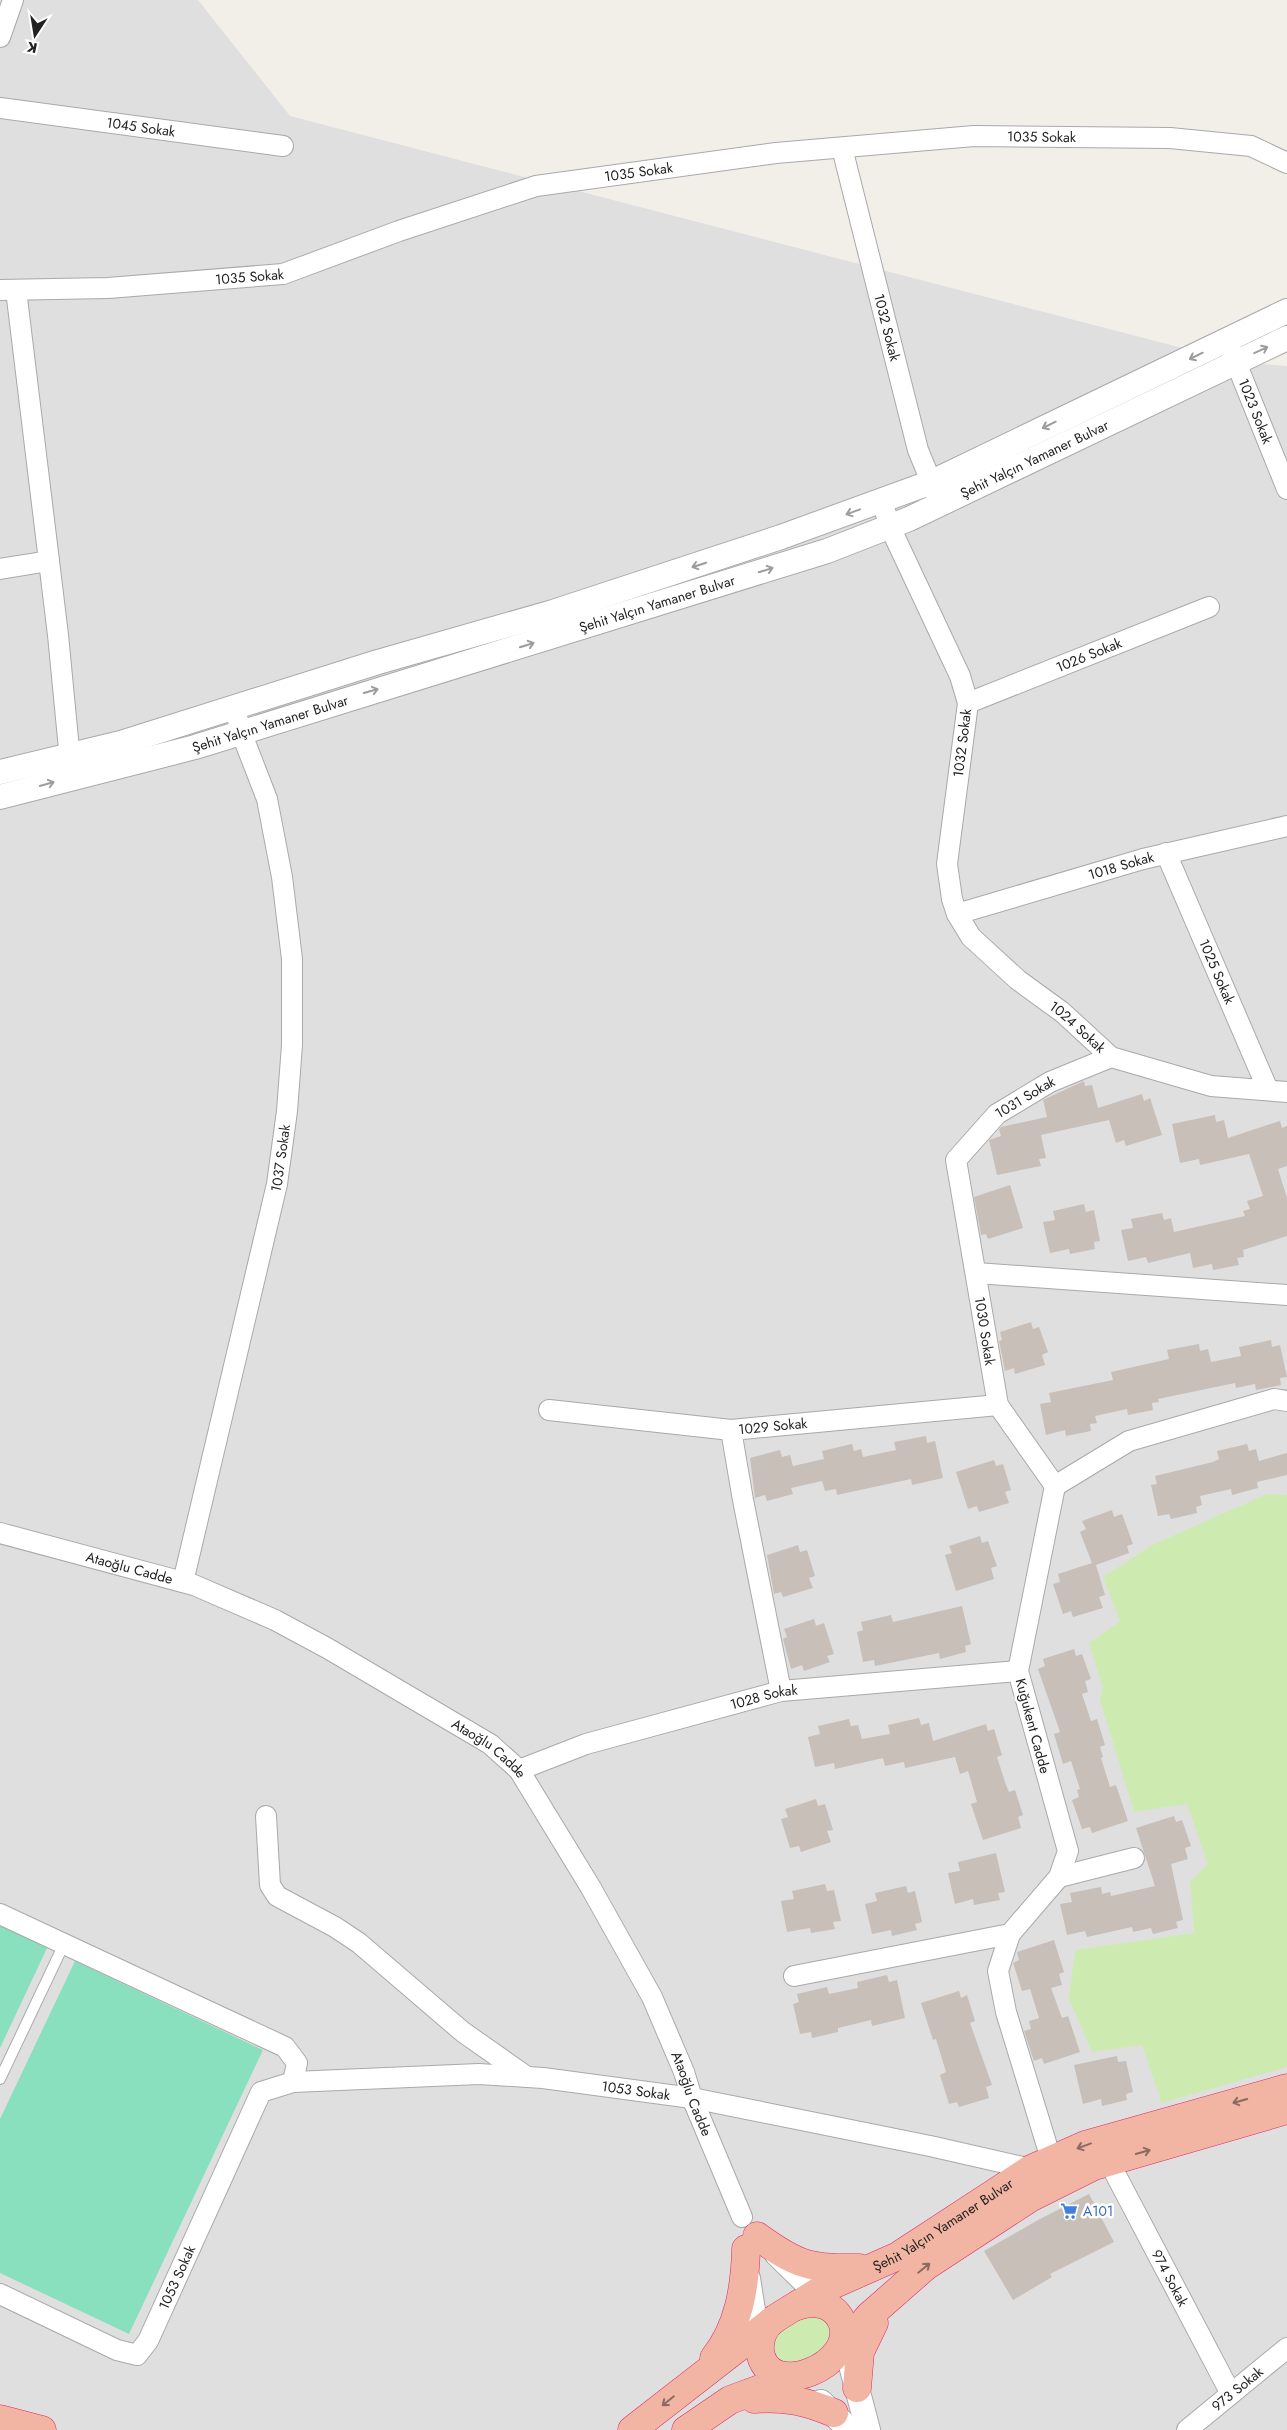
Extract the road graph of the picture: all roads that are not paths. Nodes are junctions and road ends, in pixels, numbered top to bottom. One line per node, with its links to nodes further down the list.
1 (13, 0): 2 (street)
2 (0, 36)
3 (0, 108): 4 (street, 1045 Sokak)
4 (283, 146)
5 (842, 148): 6 (street, 1035 Sokak); 7 (street, 1035 Sokak); 11 (street, 1032 Sokak)
6 (1287, 163)
7 (8, 290): 16 (street)
8 (1287, 311): 10 (street)
9 (1287, 338): 10 (street, Şehit Yalçın Yamaner Bulvar, one-way to 9)
10 (1231, 351): 11 (street, one-way to 11); 12 (street, 1023 Sokak); 14 (street, Şehit Yalçın Yamaner Bulvar)
11 (932, 482): 13 (street); 14 (street, 1032 Sokak)
12 (1287, 489)
13 (882, 501): 15 (street, 1032 Sokak); 20 (street, one-way to 20)
14 (940, 505): 15 (street, Şehit Yalçın Yamaner Bulvar)
15 (890, 527): 19 (street, 1032 Sokak); 21 (street, Şehit Yalçın Yamaner Bulvar, one-way to 15)
16 (49, 561): 17 (street); 22 (street)
17 (0, 569)
18 (1210, 607): 19 (street, 1026 Sokak)
19 (968, 703): 27 (street, 1032 Sokak)
20 (235, 709): 21 (street, 1037 Sokak); 22 (street)
21 (241, 732): 22 (street, Şehit Yalçın Yamaner Bulvar); 39 (street, 1037 Sokak)
22 (70, 766): 23 (street); 24 (street, Şehit Yalçın Yamaner Bulvar, one-way to 22)
23 (0, 772)
24 (0, 797)
25 (1287, 826): 26 (street, 1018 Sokak)
26 (1166, 853): 27 (street, 1018 Sokak); 29 (street, 1025 Sokak)
27 (957, 914): 28 (street, 1024 Sokak)
28 (1111, 1057): 29 (street, 1024 Sokak); 30 (street, 1031 Sokak)
29 (1278, 1091)
30 (956, 1160): 31 (street, 1030 Sokak)
31 (976, 1273): 32 (street); 34 (street, 1030 Sokak)
32 (1287, 1295)
33 (1287, 1401): 37 (street)
34 (998, 1405): 36 (street, 1029 Sokak); 37 (street, 1030 Sokak)
35 (549, 1410): 36 (street, 1029 Sokak)
36 (732, 1430): 41 (street)
37 (1055, 1486): 40 (street, Kuğukent Cadde)
38 (0, 1533): 39 (street, Ataoğlu Cadde)
39 (183, 1582): 42 (street, Ataoğlu Cadde)
40 (1018, 1671): 41 (street, 1028 Sokak); 45 (street, Kuğukent Cadde)
41 (781, 1691): 42 (street, 1028 Sokak)
42 (519, 1770): 54 (street, Ataoğlu Cadde)
43 (266, 1816): 50 (street)
44 (1134, 1858): 45 (street)
45 (1059, 1877): 47 (street, Kuğukent Cadde)
46 (0, 1914): 48 (street)
47 (1010, 1934): 49 (street); 57 (street, Kuğukent Cadde)
48 (64, 1944): 51 (lane); 52 (street)
49 (794, 1976)
50 (527, 2077): 52 (street, 1053 Sokak); 54 (street, 1053 Sokak)
51 (0, 2079)
52 (293, 2082): 61 (street, 1053 Sokak)
53 (1287, 2088): 57 (highway, Şehit Yalçın Yamaner Bulvar, one-way to 57)
54 (692, 2098): 57 (street, 1053 Sokak); 58 (street, Ataoğlu Cadde)
55 (1287, 2110): 56 (highway, Şehit Yalçın Yamaner Bulvar, one-way to 55)
56 (1108, 2162): 60 (highway, Şehit Yalçın Yamaner Bulvar, one-way to 56); 68 (street, 974 Sokak)
57 (1041, 2164): 59 (highway, Şehit Yalçın Yamaner Bulvar)
58 (748, 2234): 59 (highway); 62 (street, Ataoğlu Cadde); 62 (street, Ataoğlu Cadde); 66 (highway)
59 (871, 2268): 62 (highway, Şehit Yalçın Yamaner Bulvar)
60 (896, 2292): 63 (highway, Şehit Yalçın Yamaner Bulvar); 67 (highway)
61 (0, 2294)
62 (789, 2316): 63 (highway); 65 (highway); 66 (highway, Şehit Yalçın Yamaner Bulvar)
63 (843, 2342): 65 (highway, Şehit Yalçın Yamaner Bulvar); 67 (street)
64 (1287, 2348): 68 (street, 973 Sokak)
65 (784, 2376): 69 (highway); 71 (street)
66 (696, 2378): 73 (highway, Şehit Yalçın Yamaner Bulvar, one-way to 73)
67 (857, 2388): 75 (street)
68 (1231, 2394): 76 (street, 973 Sokak)
69 (730, 2400): 71 (highway); 74 (highway)
70 (0, 2419): 72 (highway)
71 (842, 2421)
72 (42, 2430)
73 (632, 2430)
74 (686, 2430)
75 (868, 2430)
76 (1187, 2430)

